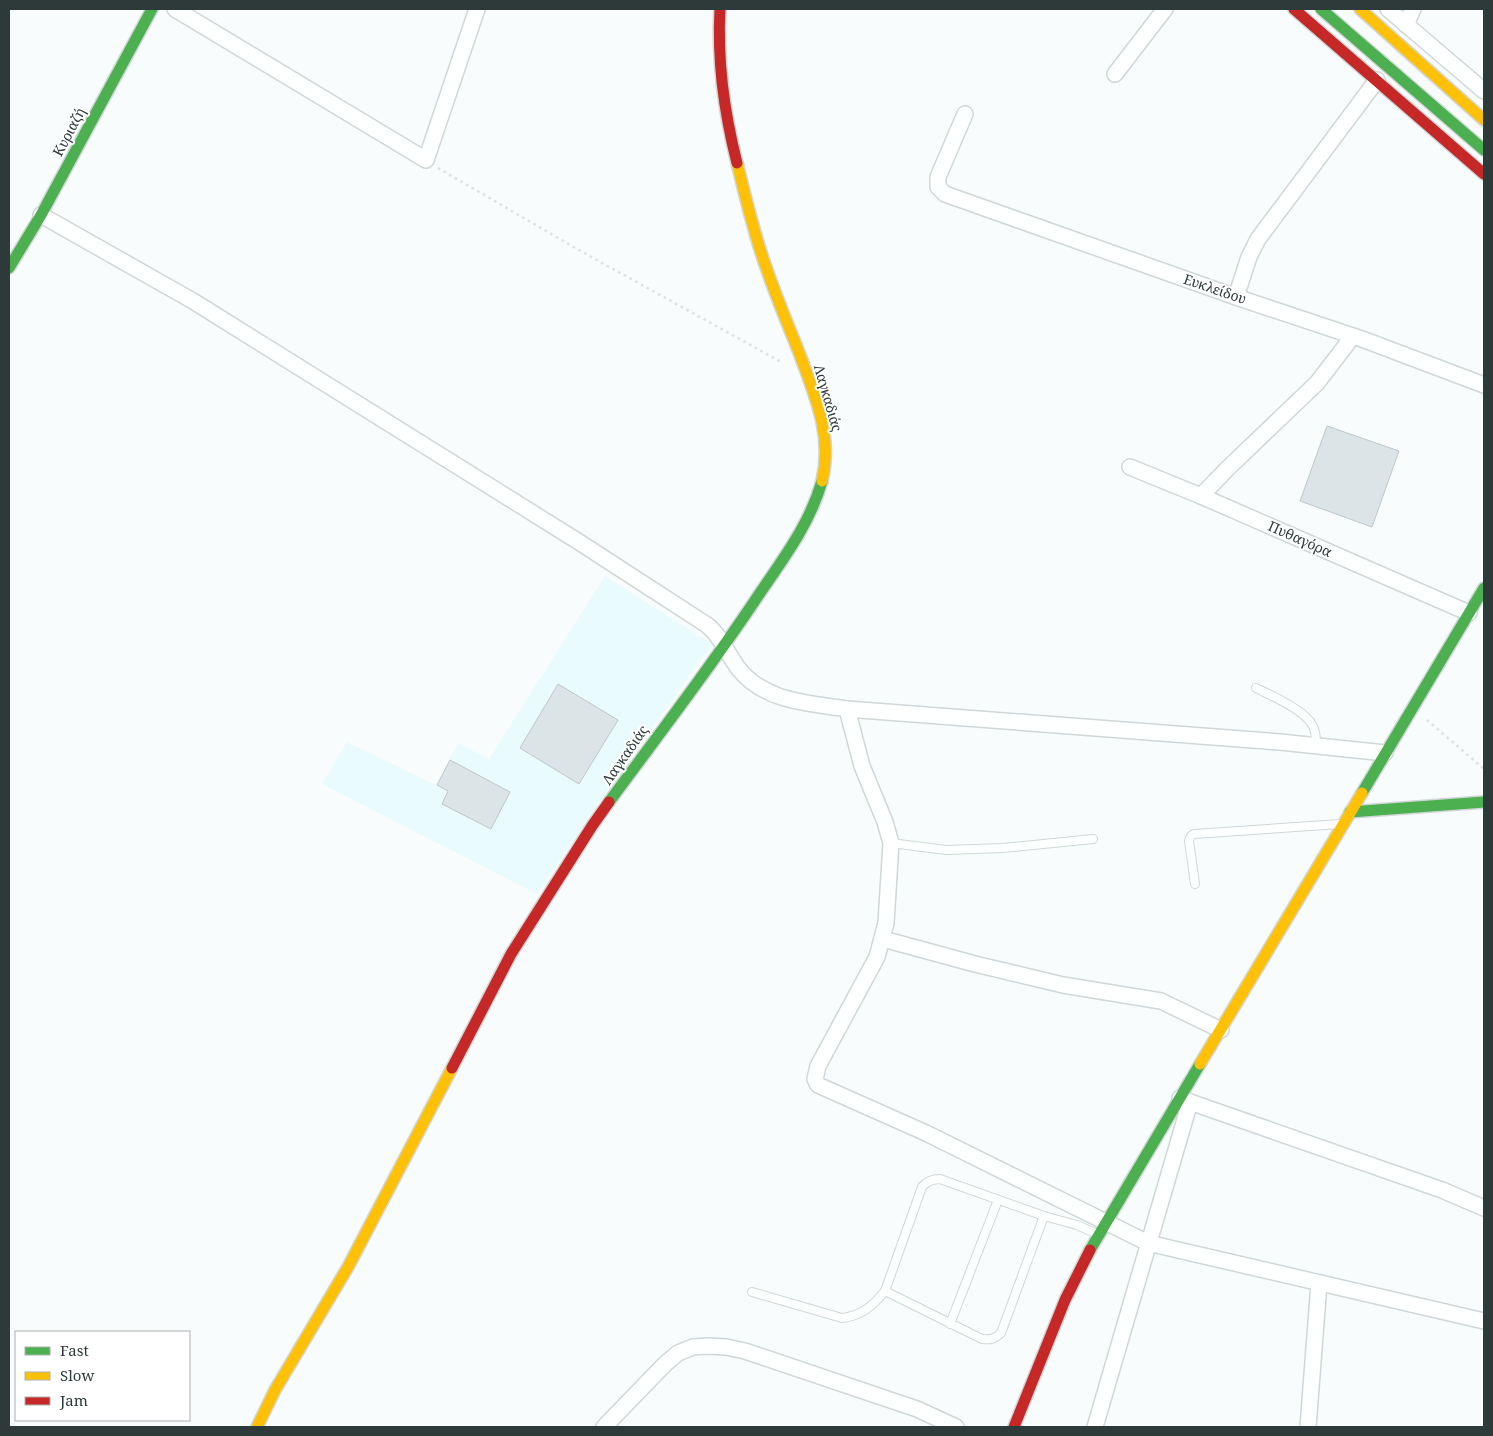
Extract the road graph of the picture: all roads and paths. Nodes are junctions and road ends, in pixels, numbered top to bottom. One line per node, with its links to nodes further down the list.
1 (152, 9): 20 (street, Κυριαζή)
2 (175, 9): 18 (street)
3 (477, 9): 18 (street)
4 (720, 9): 30 (street, Λαγκαδιάς)
5 (1164, 9): 12 (street)
6 (1294, 9): 13 (street)
7 (1321, 9): 17 (street)
8 (1360, 9): 16 (street)
9 (1388, 9): 11 (street)
10 (1413, 9): 11 (street)
11 (1406, 25): 14 (street)
12 (1115, 74)
13 (1377, 80): 19 (street); 22 (street)
14 (1484, 91)
15 (965, 114): 22 (street, Ευκλείδου)
16 (1484, 120)
17 (1484, 150)
18 (426, 160): 24 (path)
19 (1484, 174)
20 (41, 215): 21 (street, Κυριαζή); 30 (street)
21 (9, 268)
22 (1236, 297): 23 (street, Ευκλείδου)
23 (1353, 336): 25 (street, Ευκλείδου); 27 (street)
24 (786, 365)
25 (1484, 385)
26 (1130, 467): 27 (street, Πυθαγόρα)
27 (1201, 496): 29 (street, Πυθαγόρα)
28 (1484, 588): 29 (street)
29 (1469, 613): 32 (street)
30 (724, 647): 33 (street); 56 (street, Λαγκαδιάς)
31 (1256, 688): 34 (lane)
32 (1413, 708): 35 (street); 36 (path)
33 (847, 709): 34 (street); 41 (street)
34 (1316, 745): 35 (street)
35 (1385, 753): 38 (street)
36 (1484, 769)
37 (1484, 802): 38 (street)
38 (1350, 812): 39 (street)
39 (1344, 824): 42 (lane); 44 (street)
40 (1093, 839): 41 (lane)
41 (891, 843): 43 (street)
42 (1195, 884)
43 (883, 939): 44 (street); 49 (street)
44 (1221, 1030): 45 (street)
45 (1185, 1100): 47 (street); 49 (street); 50 (street)
46 (998, 1200): 48 (lane); 52 (lane); 55 (lane)
47 (1484, 1208)
48 (1044, 1216): 49 (lane); 55 (lane)
49 (1102, 1229): 50 (street); 59 (street)
50 (1148, 1243): 51 (street); 60 (street)
51 (1319, 1284): 54 (street); 61 (street)
52 (885, 1291): 53 (lane); 55 (lane)
53 (752, 1292)
54 (1484, 1322)
55 (950, 1324)
56 (257, 1427)
57 (604, 1427): 58 (street)
58 (956, 1427)
59 (1014, 1427)
60 (1095, 1427)
61 (1308, 1427)

